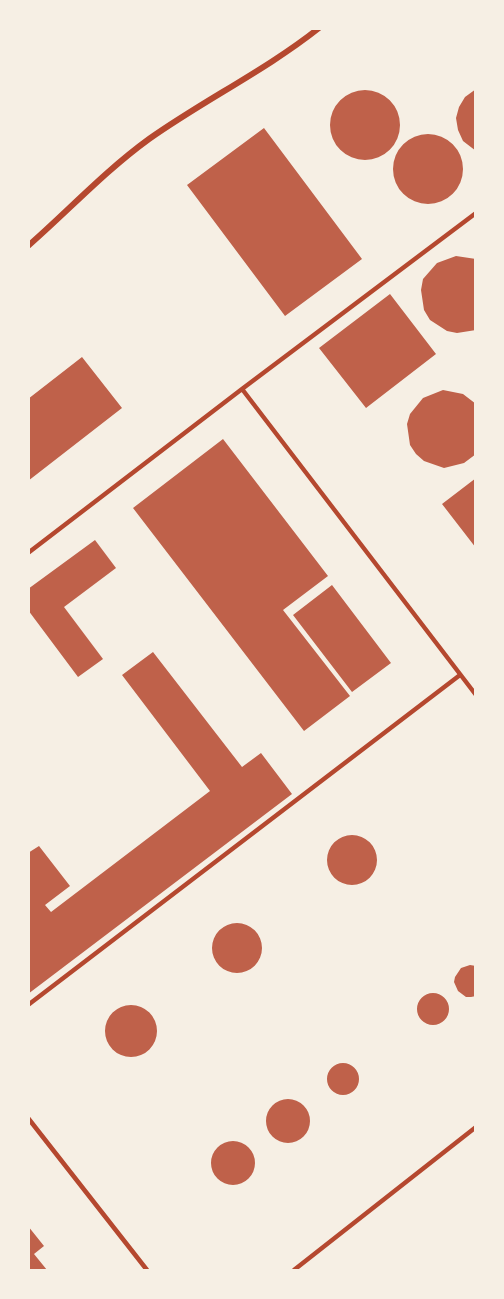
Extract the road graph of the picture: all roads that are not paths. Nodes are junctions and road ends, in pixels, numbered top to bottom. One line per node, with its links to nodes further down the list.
1 (319, 28): 3 (street)
2 (476, 213): 4 (lane)
3 (28, 246)
4 (242, 389): 5 (lane); 6 (lane)
5 (28, 553)
6 (460, 675): 7 (lane); 8 (lane)
7 (476, 694)
8 (28, 1005)
9 (28, 1118): 11 (lane)
10 (476, 1127): 12 (lane)
11 (147, 1270)
12 (294, 1270)

